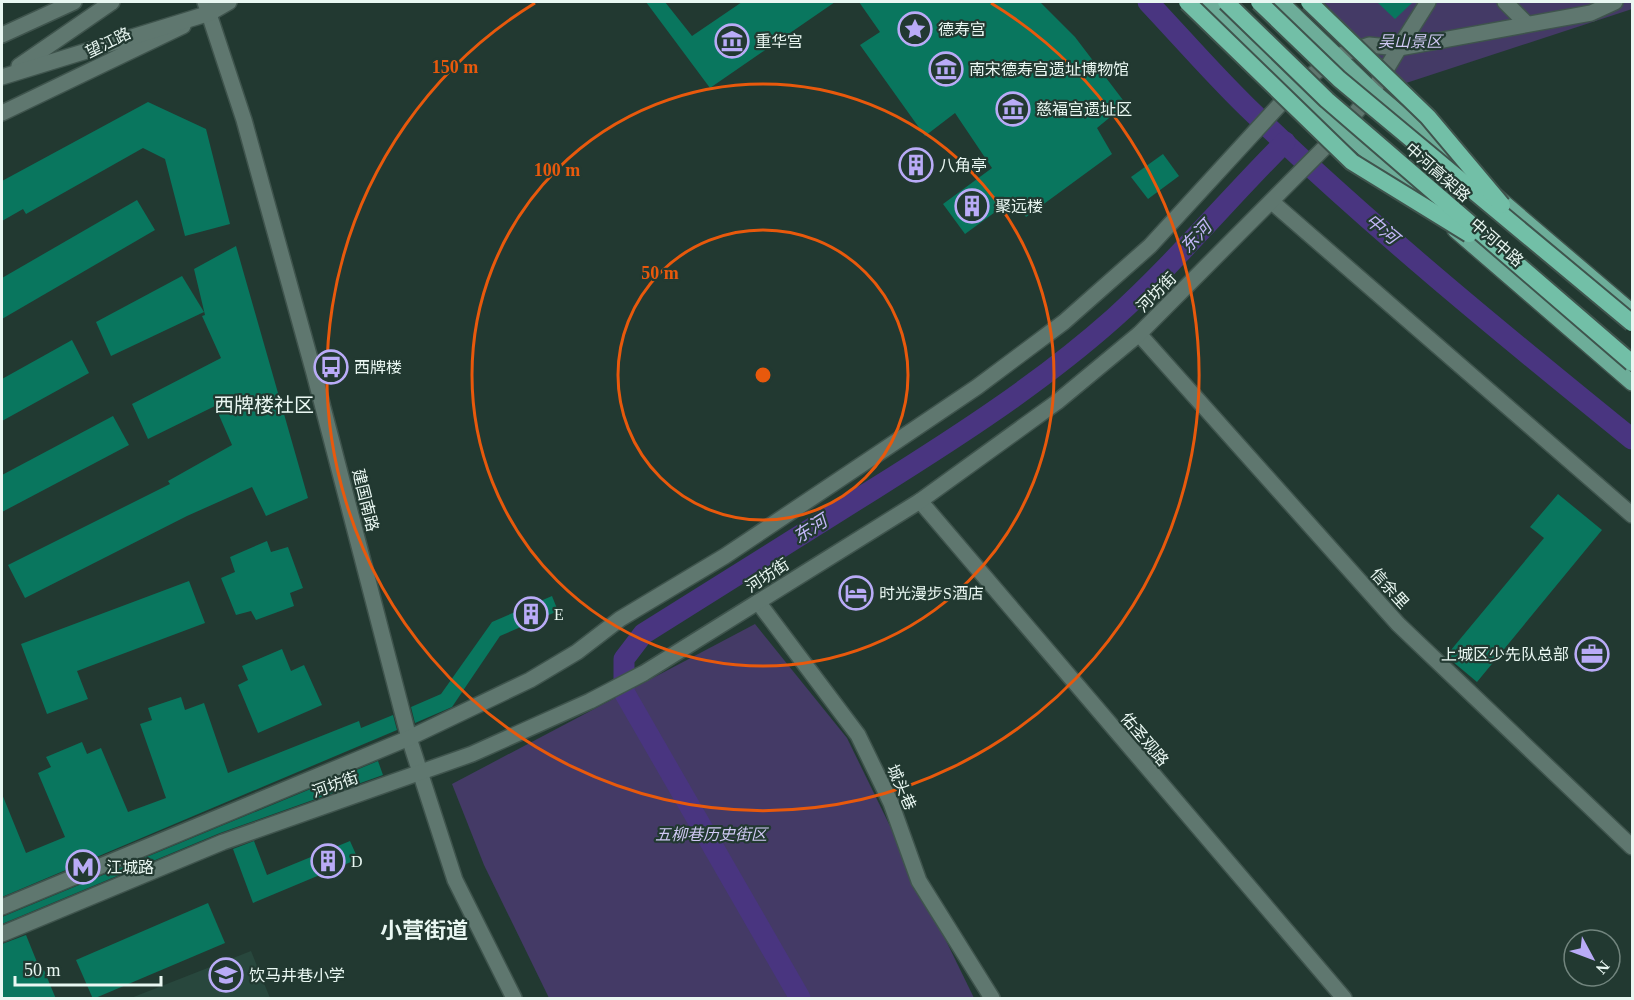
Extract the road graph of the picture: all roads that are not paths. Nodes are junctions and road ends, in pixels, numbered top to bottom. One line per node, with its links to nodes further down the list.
1 (74, 2): 15 (street)
2 (112, 2): 18 (street)
3 (229, 2): 13 (street, 望江路)
4 (1187, 2): 25 (highway, bridge)
5 (1209, 2): 19 (main road, 中河中路)
6 (1227, 2): 25 (highway, 中河高架路, bridge)
7 (1259, 2): 24 (highway, 中河高架路, bridge)
8 (1281, 2): 17 (main road)
9 (1309, 2): 24 (highway, bridge)
10 (1428, 2): 16 (street, 河坊街)
11 (1505, 2): 14 (street)
12 (1615, 2): 14 (street, 河坊街)
13 (208, 7): 18 (street); 21 (street, 望江路); 34 (street, 建国南路)
14 (1527, 24): 16 (street, 河坊街)
15 (2, 35)
16 (1399, 48): 17 (street, 河坊街); 20 (street, 河坊街)
17 (1337, 56): 19 (street, 河坊街); 20 (main road)
18 (4, 76)
19 (1295, 88): 22 (main road, 中河中路); 34 (street, 河坊街)
20 (1374, 91): 22 (street, 河坊街); 26 (main road)
21 (2, 113)
22 (1341, 131): 23 (street, 河坊街); 30 (main road, 中河中路)
23 (1275, 199): 28 (street, 河坊街); 32 (street)
24 (1530, 237): 27 (highway, 中河高架路, bridge)
25 (1511, 260): 29 (highway, 中河高架路, bridge)
26 (1632, 312)
27 (1632, 323)
28 (1139, 334): 31 (street, 河坊街); 36 (street, 信余里)
29 (1632, 363)
30 (1632, 383)
31 (920, 501): 33 (street, 河坊街); 41 (street, 佑圣观路)
32 (1632, 515)
33 (758, 602): 35 (street, 河坊街); 40 (street, 城头巷)
34 (409, 738): 35 (street, 建国南路); 37 (street, 河坊街)
35 (420, 773): 38 (street, 河坊街); 39 (street, 建国南路)
36 (1632, 847)
37 (2, 907)
38 (2, 934)
39 (514, 999)
40 (992, 999)
41 (1344, 999)

